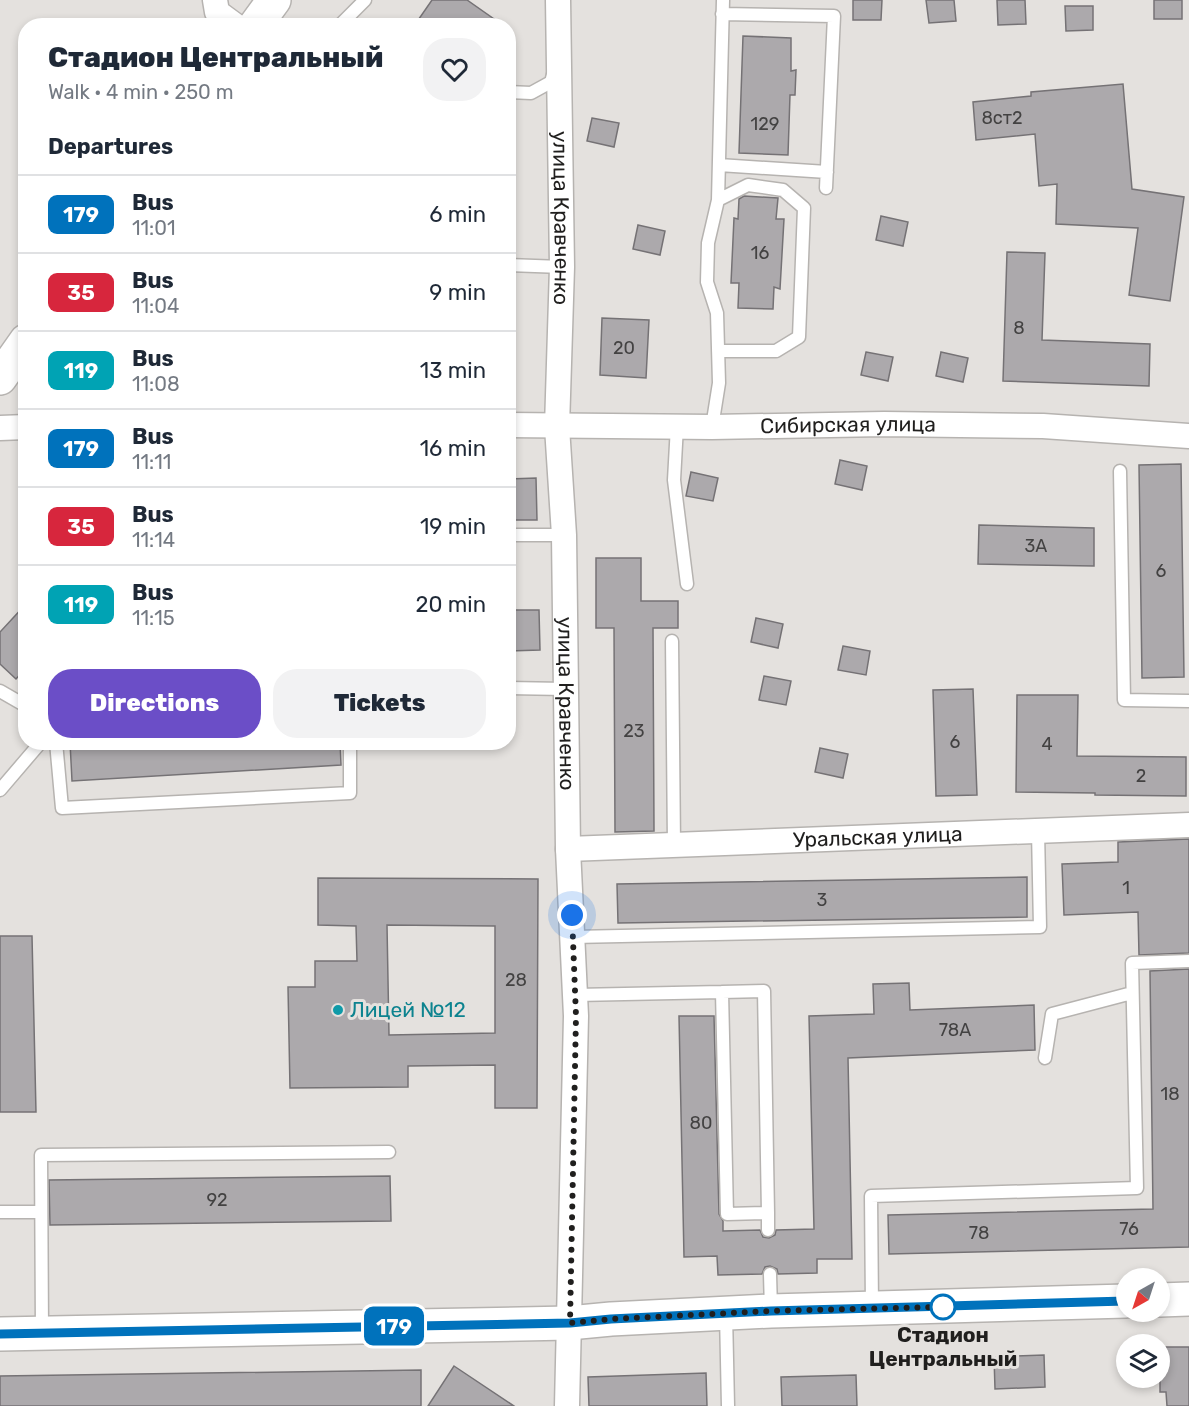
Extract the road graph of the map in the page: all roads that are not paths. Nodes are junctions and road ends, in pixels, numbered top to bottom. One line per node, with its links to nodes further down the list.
1 (215, 0): 7 (street)
2 (274, 0): 8 (main road)
3 (365, 0): 9 (lane)
4 (558, 0): 10 (street, улица Кравченко)
5 (723, 0): 6 (lane)
6 (722, 14): 12 (lane); 13 (lane)
7 (225, 18)
8 (261, 18)
9 (347, 18)
10 (559, 52): 11 (lane); 17 (street, улица Кравченко)
11 (516, 92)
12 (719, 165): 13 (lane); 15 (lane)
13 (826, 172): 14 (lane)
14 (826, 188)
15 (718, 200): 18 (lane); 18 (lane)
16 (516, 265): 17 (lane)
17 (562, 267): 24 (street, улица Кравченко)
18 (718, 351): 25 (lane)
19 (18, 352): 20 (main road)
20 (0, 378)
21 (516, 425): 24 (street, Сибирская улица)
22 (677, 426): 24 (street, Сибирская улица); 25 (street, Сибирская улица); 31 (lane)
23 (18, 427): 26 (street)
24 (557, 427): 30 (street, улица Кравченко)
25 (712, 427): 27 (street, Сибирская улица)
26 (0, 428)
27 (1189, 436)
28 (1120, 471): 37 (lane)
29 (516, 535): 30 (lane)
30 (564, 535): 34 (street, улица Кравченко)
31 (687, 584)
32 (672, 641): 44 (lane)
33 (516, 688): 34 (lane)
34 (565, 689): 45 (street, улица Кравченко)
35 (0, 691): 36 (lane)
36 (18, 701)
37 (1189, 701)
38 (34, 750): 41 (lane)
39 (57, 750): 40 (lane)
40 (350, 750)
41 (0, 790)
42 (1189, 825): 43 (street, Уральская улица)
43 (1038, 831): 44 (street, Уральская улица); 46 (lane)
44 (674, 845): 45 (street, Уральская улица)
45 (568, 849): 46 (street, улица Кравченко)
46 (573, 937): 50 (street, улица Кравченко)
47 (1189, 960): 49 (lane)
48 (723, 992): 50 (lane); 55 (lane); 55 (lane)
49 (1132, 993): 51 (lane); 61 (lane)
50 (576, 995): 64 (street, улица Кравченко)
51 (1045, 1058)
52 (389, 1152): 54 (lane)
53 (0, 1212): 54 (lane)
54 (40, 1212): 66 (lane)
55 (768, 1213): 56 (lane)
56 (768, 1230)
57 (770, 1274): 62 (lane)
58 (1189, 1299): 59 (main road)
59 (1170, 1300)
60 (1116, 1301): 61 (main road)
61 (872, 1309): 62 (main road)
62 (771, 1311): 63 (main road)
63 (726, 1313): 64 (main road); 68 (lane)
64 (570, 1323): 66 (main road); 67 (street, улица Кравченко)
65 (0, 1334): 66 (main road)
66 (42, 1334)
67 (567, 1406)
68 (728, 1406)

